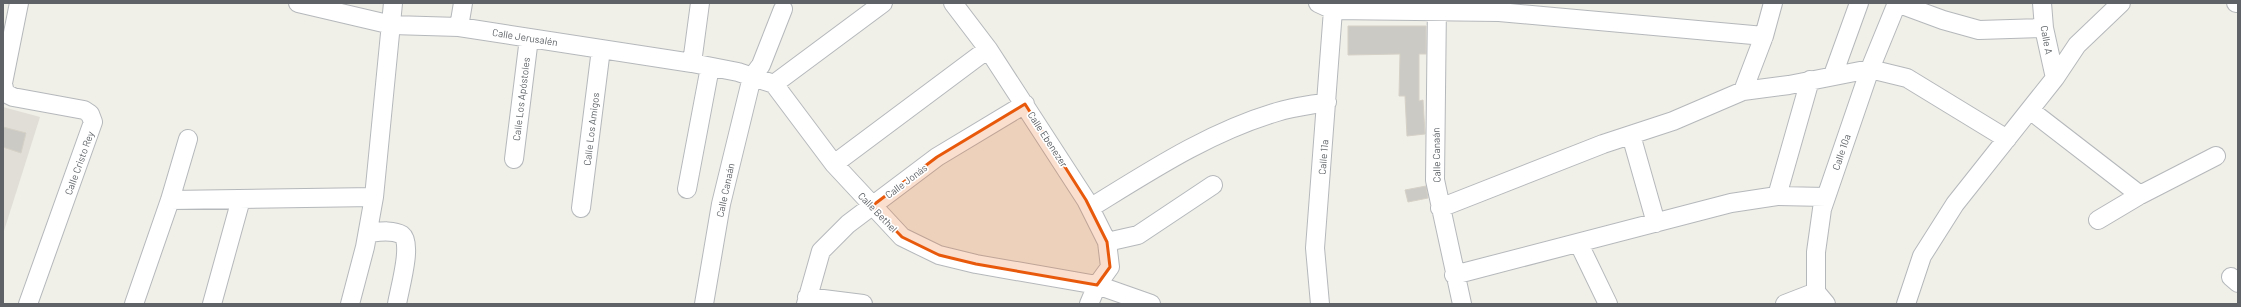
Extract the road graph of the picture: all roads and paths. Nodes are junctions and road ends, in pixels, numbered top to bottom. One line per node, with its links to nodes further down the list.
1 (19, 3): 22 (street, Calle Cristo Rey)
2 (298, 3): 17 (street, Calle Jerusalén)
3 (393, 3): 17 (street)
4 (463, 3): 18 (street)
5 (700, 3): 25 (street)
6 (883, 3): 33 (street)
7 (954, 3): 24 (street, Calle Ebenezer)
8 (1773, 3): 20 (street)
9 (1859, 3): 28 (street)
10 (1897, 3): 19 (street); 27 (street, Calle 10a)
11 (2042, 3): 19 (street, Calle A)
12 (2122, 3): 30 (street)
13 (1326, 7): 14 (street); 35 (street, Calle 11a)
14 (1437, 8): 15 (street); 55 (street, Calle Canaán)
15 (1500, 8): 20 (street)
16 (783, 9): 29 (street, Calle Canaán)
17 (392, 25): 18 (street, Calle Jerusalén); 48 (street)
18 (459, 27): 21 (street, Calle Jerusalén)
19 (2044, 28): 30 (street, Calle A)
20 (1764, 36): 34 (street)
21 (529, 38): 23 (street, Calle Jerusalén); 42 (street, Calle Los Apóstoles)
22 (7, 46): 32 (street, Calle Cristo Rey)
23 (601, 49): 25 (street, Calle Jerusalén); 53 (street, Calle Los Amigos)
24 (988, 49): 36 (street, Calle Ebenezer); 43 (street)
25 (692, 63): 26 (street, Calle Jerusalén)
26 (710, 67): 29 (street, Calle Jerusalén); 45 (street)
27 (1870, 69): 28 (street); 40 (street); 49 (street, Calle 10a)
28 (1833, 75): 31 (street)
29 (752, 77): 33 (street); 70 (street, Calle Canaán)
30 (2055, 78): 37 (street)
31 (1810, 80): 34 (street); 47 (street)
32 (3, 83): 65 (street, Calle Cristo Rey)
33 (774, 84): 43 (street, Calle Bethel)
34 (1743, 91): 38 (street)
35 (1327, 102): 54 (street); 74 (street, Calle 11a)
36 (1025, 104): 52 (street, Calle Jonás); 54 (street, Calle Ebenezer)
37 (2030, 110): 40 (street); 46 (street)
38 (1631, 135): 55 (street); 57 (street)
39 (188, 138): 51 (street)
40 (2007, 139): 78 (street)
41 (2216, 156): 46 (street)
42 (514, 159)
43 (834, 164): 52 (street, Calle Bethel)
44 (1213, 185): 59 (street)
45 (687, 188)
46 (2140, 195): 56 (street)
47 (1777, 196): 49 (street); 57 (street)
48 (374, 197): 50 (street); 58 (street)
49 (1826, 198): 63 (street, Calle 10a)
50 (241, 199): 51 (street); 67 (street)
51 (170, 200): 66 (street)
52 (872, 206): 62 (street, Calle Bethel); 64 (street, Calle Jonás)
53 (581, 208)
54 (1090, 208): 59 (street, Calle Ebenezer)
55 (1440, 208): 61 (street, Calle Canaán)
56 (2098, 220)
57 (1656, 223): 60 (street)
58 (368, 233): 68 (street); 69 (street)
59 (1107, 242): 62 (street, Calle Ebenezer)
60 (1578, 244): 61 (street); 76 (street)
61 (1454, 275): 75 (street, Calle Canaán)
62 (1097, 285): 72 (street, Calle Ebenezer); 73 (street, Calle Bethel)
63 (1821, 298): 77 (street)
64 (807, 301): 71 (street)
65 (28, 304)
66 (134, 304)
67 (212, 304)
68 (350, 304)
69 (397, 304)
70 (704, 304)
71 (863, 304)
72 (1089, 304)
73 (1151, 304)
74 (1320, 304)
75 (1462, 304)
76 (1608, 304)
77 (1785, 304)
78 (1906, 304)

